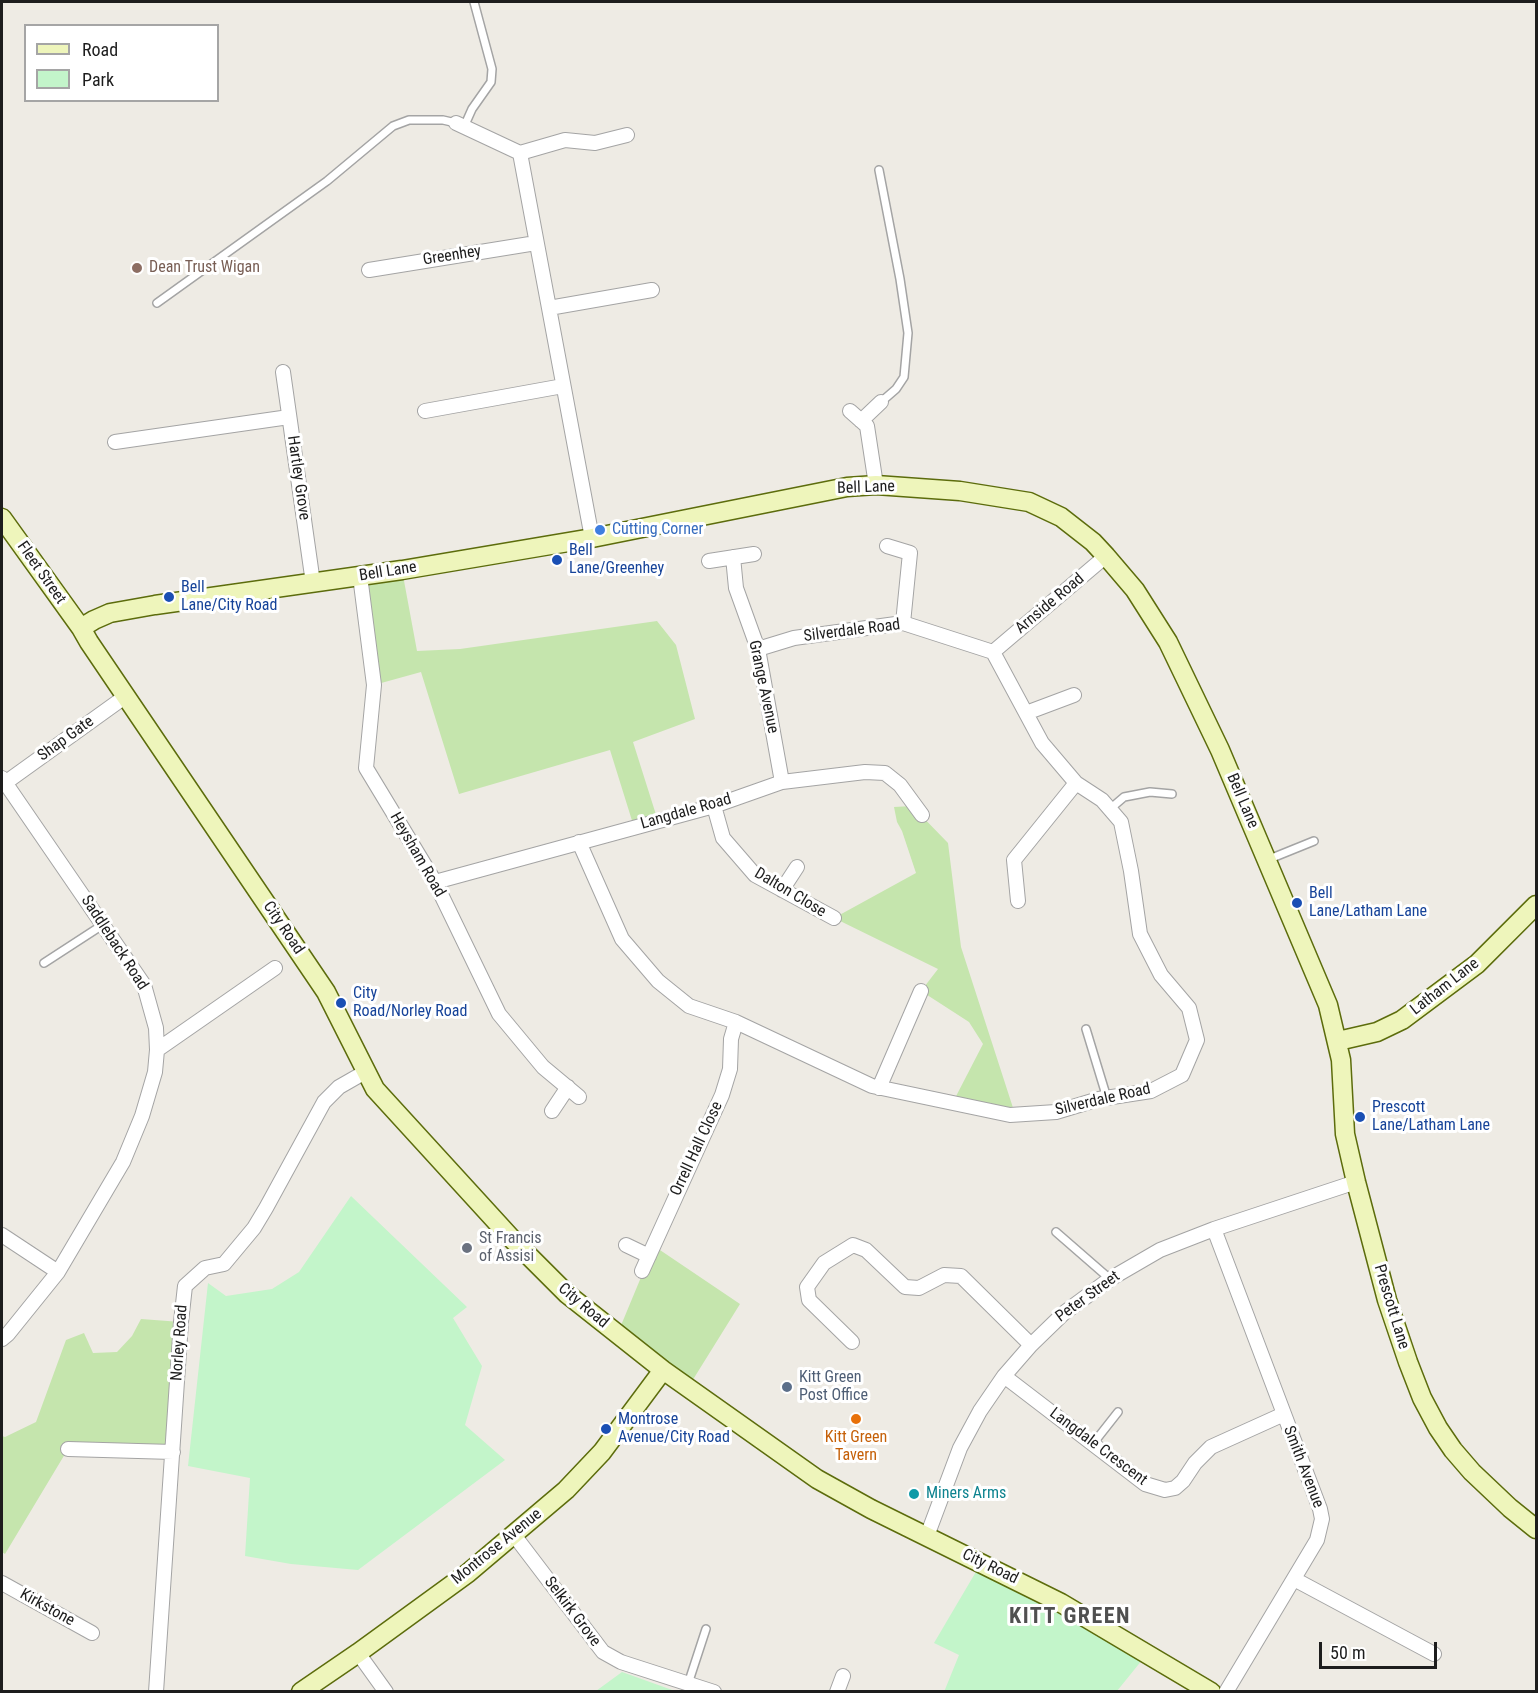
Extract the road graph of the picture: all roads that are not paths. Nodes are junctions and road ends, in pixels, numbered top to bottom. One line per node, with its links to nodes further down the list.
1 (474, 2): 2 (lane)
2 (460, 125): 4 (street); 9 (lane)
3 (627, 135): 4 (street)
4 (520, 153): 6 (street)
5 (879, 171): 13 (lane)
6 (536, 243): 7 (street, Greenhey); 10 (street)
7 (369, 270)
8 (652, 290): 10 (street)
9 (157, 303)
10 (549, 308): 12 (street)
11 (283, 372): 16 (street, Hartley Grove)
12 (564, 386): 14 (street); 21 (street)
13 (881, 402): 17 (street)
14 (425, 411)
15 (850, 411): 17 (street)
16 (290, 417): 18 (street); 28 (street, Hartley Grove)
17 (861, 421): 19 (street)
18 (115, 442)
19 (876, 485): 21 (street, Bell Lane); 24 (street, Bell Lane)
20 (2, 518): 30 (street, Fleet Street)
21 (592, 538): 27 (street, Bell Lane)
22 (887, 546): 29 (street)
23 (754, 554): 25 (street)
24 (1107, 556): 32 (street, Arnside Road); 45 (street, Bell Lane)
25 (733, 557): 26 (street); 31 (street, Grange Avenue)
26 (709, 561)
27 (360, 576): 28 (street, Bell Lane); 47 (street, Heysham Road)
28 (313, 583): 30 (street, Bell Lane)
29 (903, 623): 31 (street, Silverdale Road); 32 (street, Silverdale Road)
30 (81, 628): 34 (street, City Road)
31 (758, 649): 37 (street, Grange Avenue)
32 (993, 651): 35 (street, Silverdale Road)
33 (1074, 695): 35 (street)
34 (126, 696): 36 (street, Shap Gate); 60 (street, City Road)
35 (1026, 713): 38 (street, Silverdale Road)
36 (3, 780): 52 (street, Saddleback Road)
37 (782, 782): 40 (street, Langdale Road); 42 (street, Langdale Road)
38 (1076, 783): 41 (street, Silverdale Road); 49 (street)
39 (1172, 794): 41 (lane)
40 (714, 806): 44 (street, Langdale Road); 48 (street, Dalton Close)
41 (1110, 808): 64 (street, Silverdale Road)
42 (922, 815)
43 (1314, 841): 45 (lane)
44 (579, 842): 47 (street, Langdale Road); 56 (street, Silverdale Road)
45 (1267, 860): 58 (street, Bell Lane)
46 (797, 867): 48 (street)
47 (435, 882): 61 (street, Heysham Road)
48 (782, 890): 51 (street, Dalton Close)
49 (1018, 900)
50 (1536, 906): 58 (street, Latham Lane)
51 (834, 918)
52 (104, 924): 53 (lane); 59 (street, Saddleback Road)
53 (44, 963)
54 (275, 968): 59 (street)
55 (921, 991): 62 (street)
56 (736, 1022): 62 (street, Silverdale Road); 71 (street, Orrell Hall Close)
57 (1086, 1029): 64 (lane)
58 (1338, 1041): 66 (street, Prescott Lane)
59 (156, 1050): 73 (street, Saddleback Road)
60 (367, 1071): 78 (street, City Road); 84 (street, Norley Road)
61 (568, 1087): 63 (street, Heysham Road); 65 (street)
62 (879, 1088): 64 (street, Silverdale Road)
63 (579, 1097)
64 (1107, 1098)
65 (552, 1111)
66 (1356, 1182): 67 (street, Peter Street); 85 (street, Prescott Lane)
67 (1214, 1229): 74 (street, Peter Street); 81 (street, Smith Avenue)
68 (1056, 1232): 74 (lane)
69 (2, 1236): 73 (street)
70 (626, 1245): 71 (street)
71 (649, 1256): 72 (street, Orrell Hall Close)
72 (642, 1271)
73 (58, 1272): 75 (street, Saddleback Road)
74 (1110, 1280): 77 (street, Peter Street)
75 (2, 1339)
76 (852, 1342): 77 (street)
77 (1031, 1345): 79 (street, Peter Street)
78 (663, 1370): 86 (street, Montrose Avenue); 87 (street, City Road)
79 (1004, 1376): 82 (street, Langdale Crescent); 87 (street, Peter Street)
80 (1118, 1412): 82 (lane)
81 (1284, 1414): 82 (street, Langdale Crescent); 88 (street, Smith Avenue)
82 (1092, 1444)
83 (68, 1449): 84 (street)
84 (173, 1452): 96 (street, Norley Road)
85 (1536, 1529)
86 (514, 1535): 92 (street, Montrose Avenue); 95 (street, Selkirk Grove)
87 (927, 1536): 101 (street, City Road)
88 (1294, 1579): 93 (street); 102 (street, Smith Avenue)
89 (2, 1583): 91 (street, Kirkstone)
90 (706, 1629): 95 (lane)
91 (92, 1633)
92 (358, 1653): 97 (street, Montrose Avenue); 98 (street)
93 (1434, 1654)
94 (843, 1676): 100 (street)
95 (688, 1684): 99 (street, Selkirk Grove)
96 (156, 1692)
97 (301, 1692)
98 (386, 1692)
99 (714, 1692)
100 (837, 1692)
101 (1211, 1692)
102 (1226, 1692)

